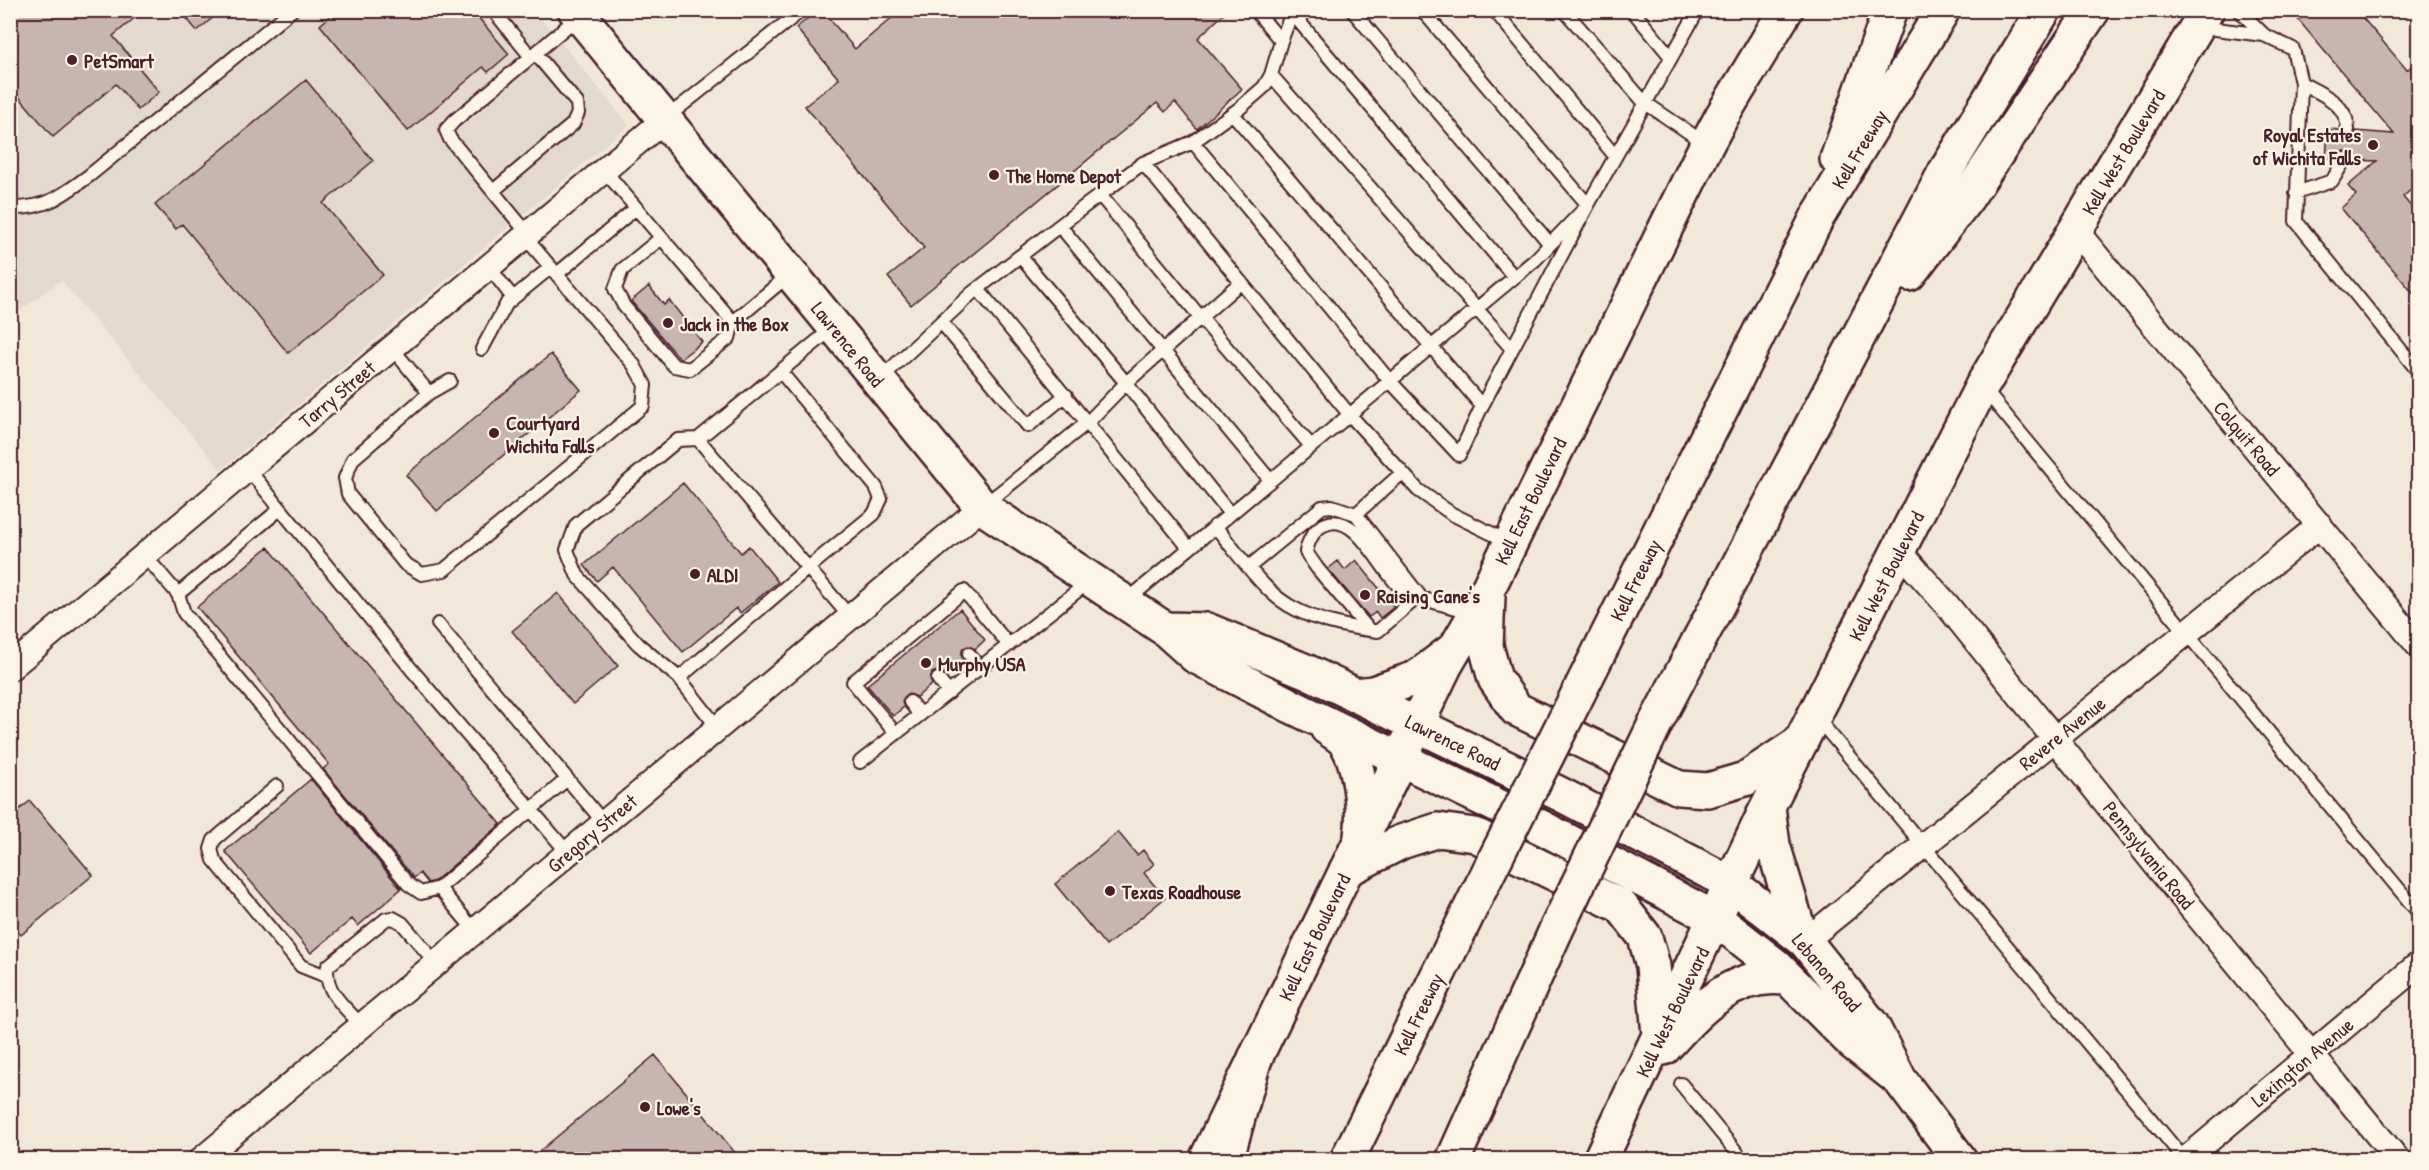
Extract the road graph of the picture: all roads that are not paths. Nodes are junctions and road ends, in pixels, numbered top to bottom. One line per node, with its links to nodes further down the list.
1 (292, 10): 40 (lane)
2 (493, 10): 22 (lane)
3 (802, 10): 28 (lane)
4 (1255, 10): 21 (lane)
5 (1352, 10): 47 (lane)
6 (1422, 10): 39 (lane)
7 (1494, 10): 32 (lane)
8 (1564, 10): 26 (lane)
9 (1632, 10): 23 (lane)
10 (1698, 10): 23 (lane)
11 (1786, 10): 31 (main road, Kell East Boulevard)
12 (1890, 10): 42 (main road)
13 (1943, 10): 42 (main road, Kell Freeway)
14 (2044, 10): 62 (main road)
15 (2093, 10): 62 (main road)
16 (2239, 10): 20 (lane)
17 (1292, 12): 21 (lane); 52 (lane)
18 (578, 13): 22 (lane); 28 (main road, Lawrence Road)
19 (2203, 18): 20 (lane); 44 (main road, Kell West Boulevard)
20 (2264, 35): 25 (lane)
21 (1281, 41): 24 (lane)
22 (533, 55): 36 (lane); 36 (lane)
23 (1671, 57): 26 (lane)
24 (1271, 75): 27 (lane); 56 (lane)
25 (2301, 83): 29 (lane); 37 (lane)
26 (1644, 102): 31 (lane); 32 (lane)
27 (1233, 114): 30 (lane); 61 (lane)
28 (664, 120): 35 (street, Tarry Street); 51 (main road, Lawrence Road)
29 (2348, 130)
30 (1193, 142): 34 (lane); 69 (lane)
31 (1707, 144): 90 (main road, Kell East Boulevard)
32 (1615, 156): 39 (lane)
33 (2345, 159): 37 (lane)
34 (1143, 163): 38 (lane); 53 (lane)
35 (604, 170): 41 (lane); 45 (street, Tarry Street)
36 (493, 191): 45 (lane)
37 (2296, 193): 68 (lane)
38 (1100, 195): 43 (lane); 57 (lane)
39 (1587, 205): 47 (lane); 64 (lane)
40 (10, 208)
41 (636, 208): 46 (lane); 50 (lane)
42 (1818, 216): 155 (main road, Kell Freeway, bridge)
43 (1060, 225): 48 (lane); 66 (lane)
44 (2076, 231): 73 (main road, Kell West Boulevard); 88 (street, Colquit Road)
45 (526, 235): 49 (street, Tarry Street); 50 (lane)
46 (661, 238): 58 (lane); 58 (lane)
47 (1550, 244): 52 (lane)
48 (1020, 256): 54 (lane); 72 (lane)
49 (489, 267): 55 (lane); 63 (street, Tarry Street)
50 (554, 271): 55 (lane); 74 (lane)
51 (791, 274): 58 (lane); 60 (main road, Lawrence Road)
52 (1514, 277): 56 (lane)
53 (1241, 282): 57 (lane); 77 (lane)
54 (978, 289): 59 (lane); 75 (lane)
55 (513, 298): 65 (lane)
56 (1476, 308): 61 (lane); 64 (lane)
57 (1201, 318): 66 (lane); 80 (lane)
58 (733, 322)
59 (941, 322): 71 (lane); 75 (lane)
60 (834, 327): 67 (lane); 71 (main road, Lawrence Road)
61 (1432, 345): 69 (lane); 76 (lane)
62 (1853, 347): 156 (main road, bridge)
63 (392, 348): 74 (lane); 81 (street, Tarry Street)
64 (1512, 349): 76 (lane)
65 (482, 350)
66 (1163, 351): 72 (lane); 83 (lane)
67 (780, 371): 79 (lane); 95 (lane)
68 (2418, 371)
69 (1389, 380): 76 (lane); 77 (lane)
70 (450, 381): 74 (lane)
71 (878, 381): 84 (main road, Lawrence Road)
72 (1126, 383): 78 (lane); 86 (lane)
73 (1982, 386): 92 (main road, Kell West Boulevard); 105 (lane)
74 (429, 393)
75 (1066, 395): 78 (lane)
76 (1482, 406)
77 (1349, 414): 80 (lane); 82 (lane)
78 (1088, 422): 84 (lane); 91 (lane)
79 (698, 439): 95 (lane); 112 (lane)
80 (1311, 446): 83 (lane)
81 (248, 470): 85 (lane); 93 (street, Tarry Street)
82 (1402, 473): 87 (lane); 90 (lane)
83 (1270, 480): 86 (lane)
84 (982, 507): 96 (main road, Lawrence Road); 101 (street, Gregory Street)
85 (280, 510): 97 (lane); 129 (lane)
86 (1230, 514): 89 (lane)
87 (1356, 514): 94 (lane); 98 (lane)
88 (2320, 525): 105 (street, Revere Avenue); 107 (street, Colquit Road)
89 (1215, 526): 91 (lane); 94 (lane)
90 (1510, 542): 99 (main road, Kell East Boulevard)
91 (1190, 548): 100 (lane)
92 (1899, 551): 121 (main road, Kell West Boulevard); 123 (street, Pennsylvania Road)
93 (145, 556): 97 (lane); 110 (street, Tarry Street)
94 (1249, 567): 104 (lane)
95 (808, 568): 101 (lane); 112 (lane)
96 (1091, 580): 100 (main road, Lawrence Road); 106 (lane)
97 (178, 594): 136 (lane)
98 (1419, 596): 99 (lane); 104 (lane); 104 (lane)
99 (1482, 600): 108 (main road, Kell East Boulevard); 121 (main road)
100 (1125, 602): 103 (main road, Lawrence Road)
101 (850, 617): 120 (street, Gregory Street)
102 (438, 624): 126 (lane)
103 (1165, 629): 115 (main road, Lawrence Road); 118 (main road, Lawrence Road)
104 (1369, 630)
105 (2187, 633): 123 (street, Revere Avenue); 137 (lane)
106 (1009, 645): 111 (lane); 122 (lane)
107 (2418, 645)
108 (1456, 647): 115 (main road); 119 (main road, Kell East Boulevard)
109 (969, 654): 111 (lane)
110 (10, 668)
111 (980, 668): 114 (lane)
112 (679, 678): 120 (lane)
113 (938, 679): 114 (lane)
114 (949, 693): 117 (lane)
115 (1356, 695): 119 (main road, Lawrence Road)
116 (910, 702): 117 (lane)
117 (920, 715): 122 (lane)
118 (1314, 717): 124 (main road, Lawrence Road); 131 (main road)
119 (1417, 725): 124 (main road, Kell East Boulevard); 135 (main road, Lawrence Road)
120 (718, 728): 130 (street, Gregory Street)
121 (1808, 728): 128 (main road, Kell West Boulevard); 132 (lane)
122 (896, 734): 125 (lane)
123 (2056, 739): 132 (street, Revere Avenue); 147 (street, Pennsylvania Road)
124 (1401, 759): 131 (main road, Kell East Boulevard); 138 (main road, Lawrence Road)
125 (860, 762)
126 (567, 779): 129 (lane); 130 (lane)
127 (277, 786): 143 (lane)
128 (1768, 807): 135 (main road, Kell West Boulevard); 140 (main road)
129 (531, 809): 133 (lane); 136 (lane)
130 (604, 823): 133 (street, Gregory Street)
131 (1360, 842): 134 (main road, Kell East Boulevard)
132 (1923, 845): 140 (street, Revere Avenue); 160 (lane)
133 (568, 853): 139 (street, Gregory Street)
134 (1346, 870): 146 (main road); 148 (main road, Kell East Boulevard)
135 (1732, 884): 138 (main road, Kell West Boulevard); 140 (main road, Lebanon Road)
136 (439, 888): 139 (lane)
137 (2418, 912)
138 (1716, 919): 144 (main road, Lebanon Road); 146 (main road, Kell West Boulevard)
139 (475, 931): 141 (street, Gregory Street)
140 (1803, 939): 150 (main road, Lebanon Road)
141 (436, 963): 143 (lane); 145 (street, Gregory Street)
142 (2418, 965): 147 (street, Lexington Avenue)
143 (326, 976): 145 (lane)
144 (1789, 979): 149 (main road); 150 (main road, Lebanon Road)
145 (362, 1026): 152 (street, Gregory Street)
146 (1659, 1036): 149 (main road, Kell West Boulevard)
147 (2311, 1055): 160 (street, Lexington Avenue); 161 (street, Pennsylvania Road)
148 (1255, 1058): 153 (main road, Kell East Boulevard); 154 (main road)
149 (1643, 1072): 157 (main road, Kell West Boulevard)
150 (1900, 1080): 159 (main road, Lebanon Road)
151 (1681, 1084): 158 (lane)
152 (201, 1160)
153 (1206, 1160)
154 (1226, 1160)
155 (1347, 1160)
156 (1453, 1160)
157 (1600, 1160)
158 (1743, 1160)
159 (1960, 1160)
160 (2185, 1160)
161 (2398, 1160)

